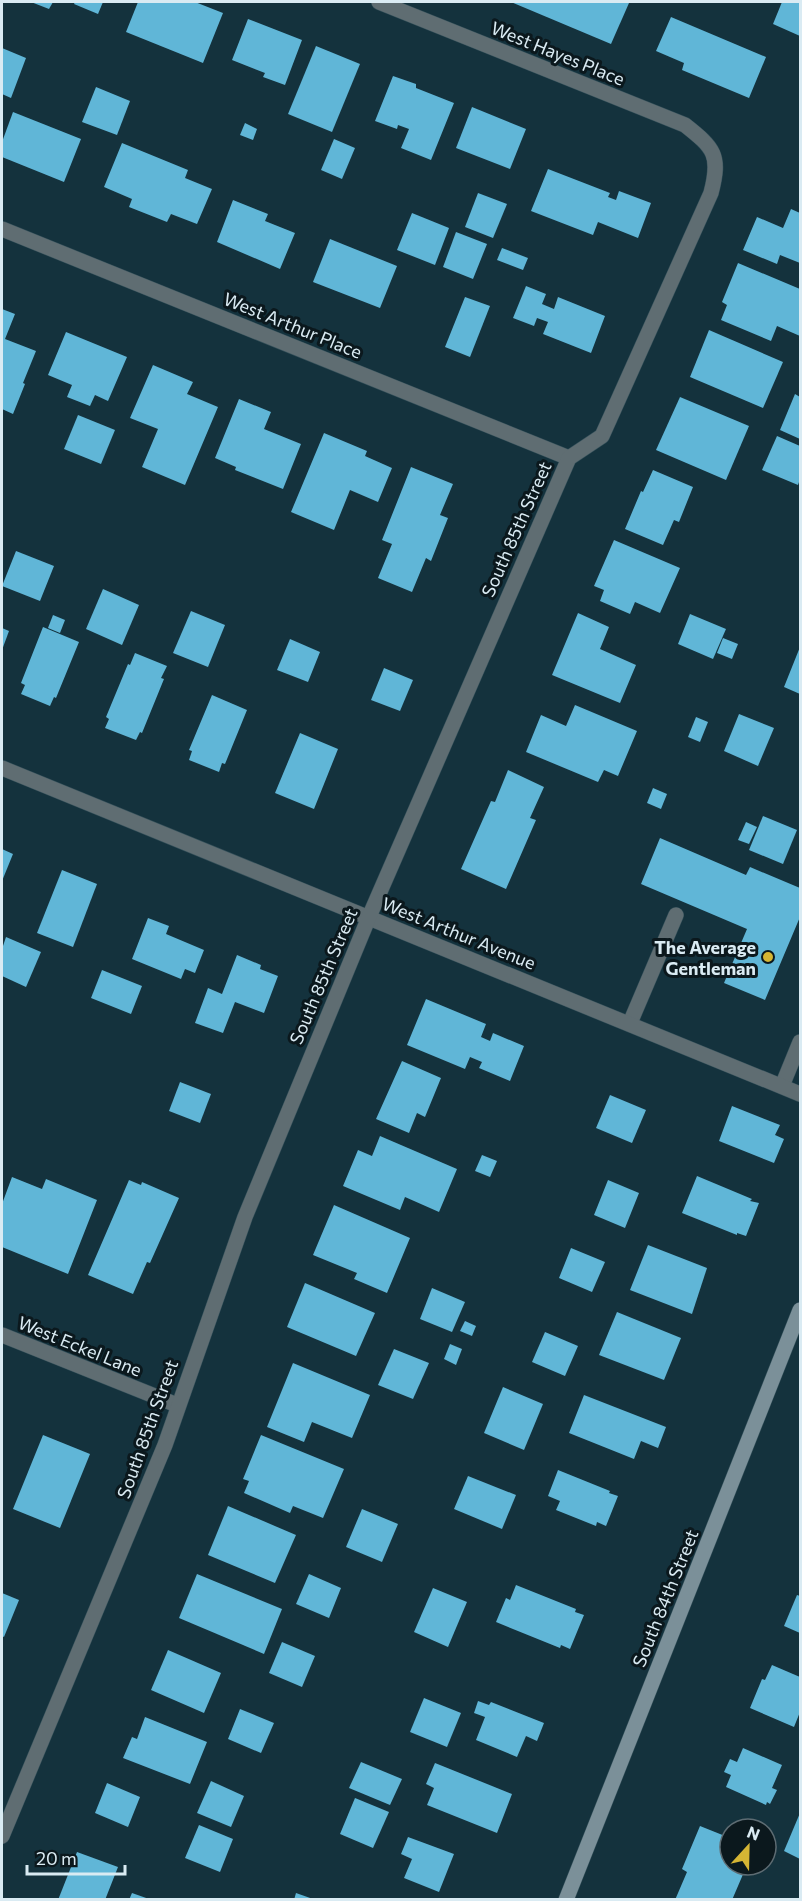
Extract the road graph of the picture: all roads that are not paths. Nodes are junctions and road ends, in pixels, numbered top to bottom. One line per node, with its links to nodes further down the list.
1 (379, 2): 2 (street, West Hayes Place)
2 (714, 153): 4 (street, South 85th Street)
3 (2, 229): 4 (street, West Arthur Place)
4 (569, 458): 7 (street, South 85th Street)
5 (2, 768): 7 (street, West Arthur Avenue)
6 (676, 915): 8 (street)
7 (369, 918): 8 (street, West Arthur Avenue); 14 (street, South 85th Street)
8 (630, 1023): 10 (street, West Arthur Avenue)
9 (801, 1042): 10 (street)
10 (782, 1086): 11 (street, West Arthur Avenue)
11 (801, 1094)
12 (801, 1310): 16 (street, South 84th Street)
13 (2, 1335): 14 (street, West Eckel Lane)
14 (177, 1405): 15 (street, South 85th Street)
15 (2, 1836)
16 (566, 1899)

